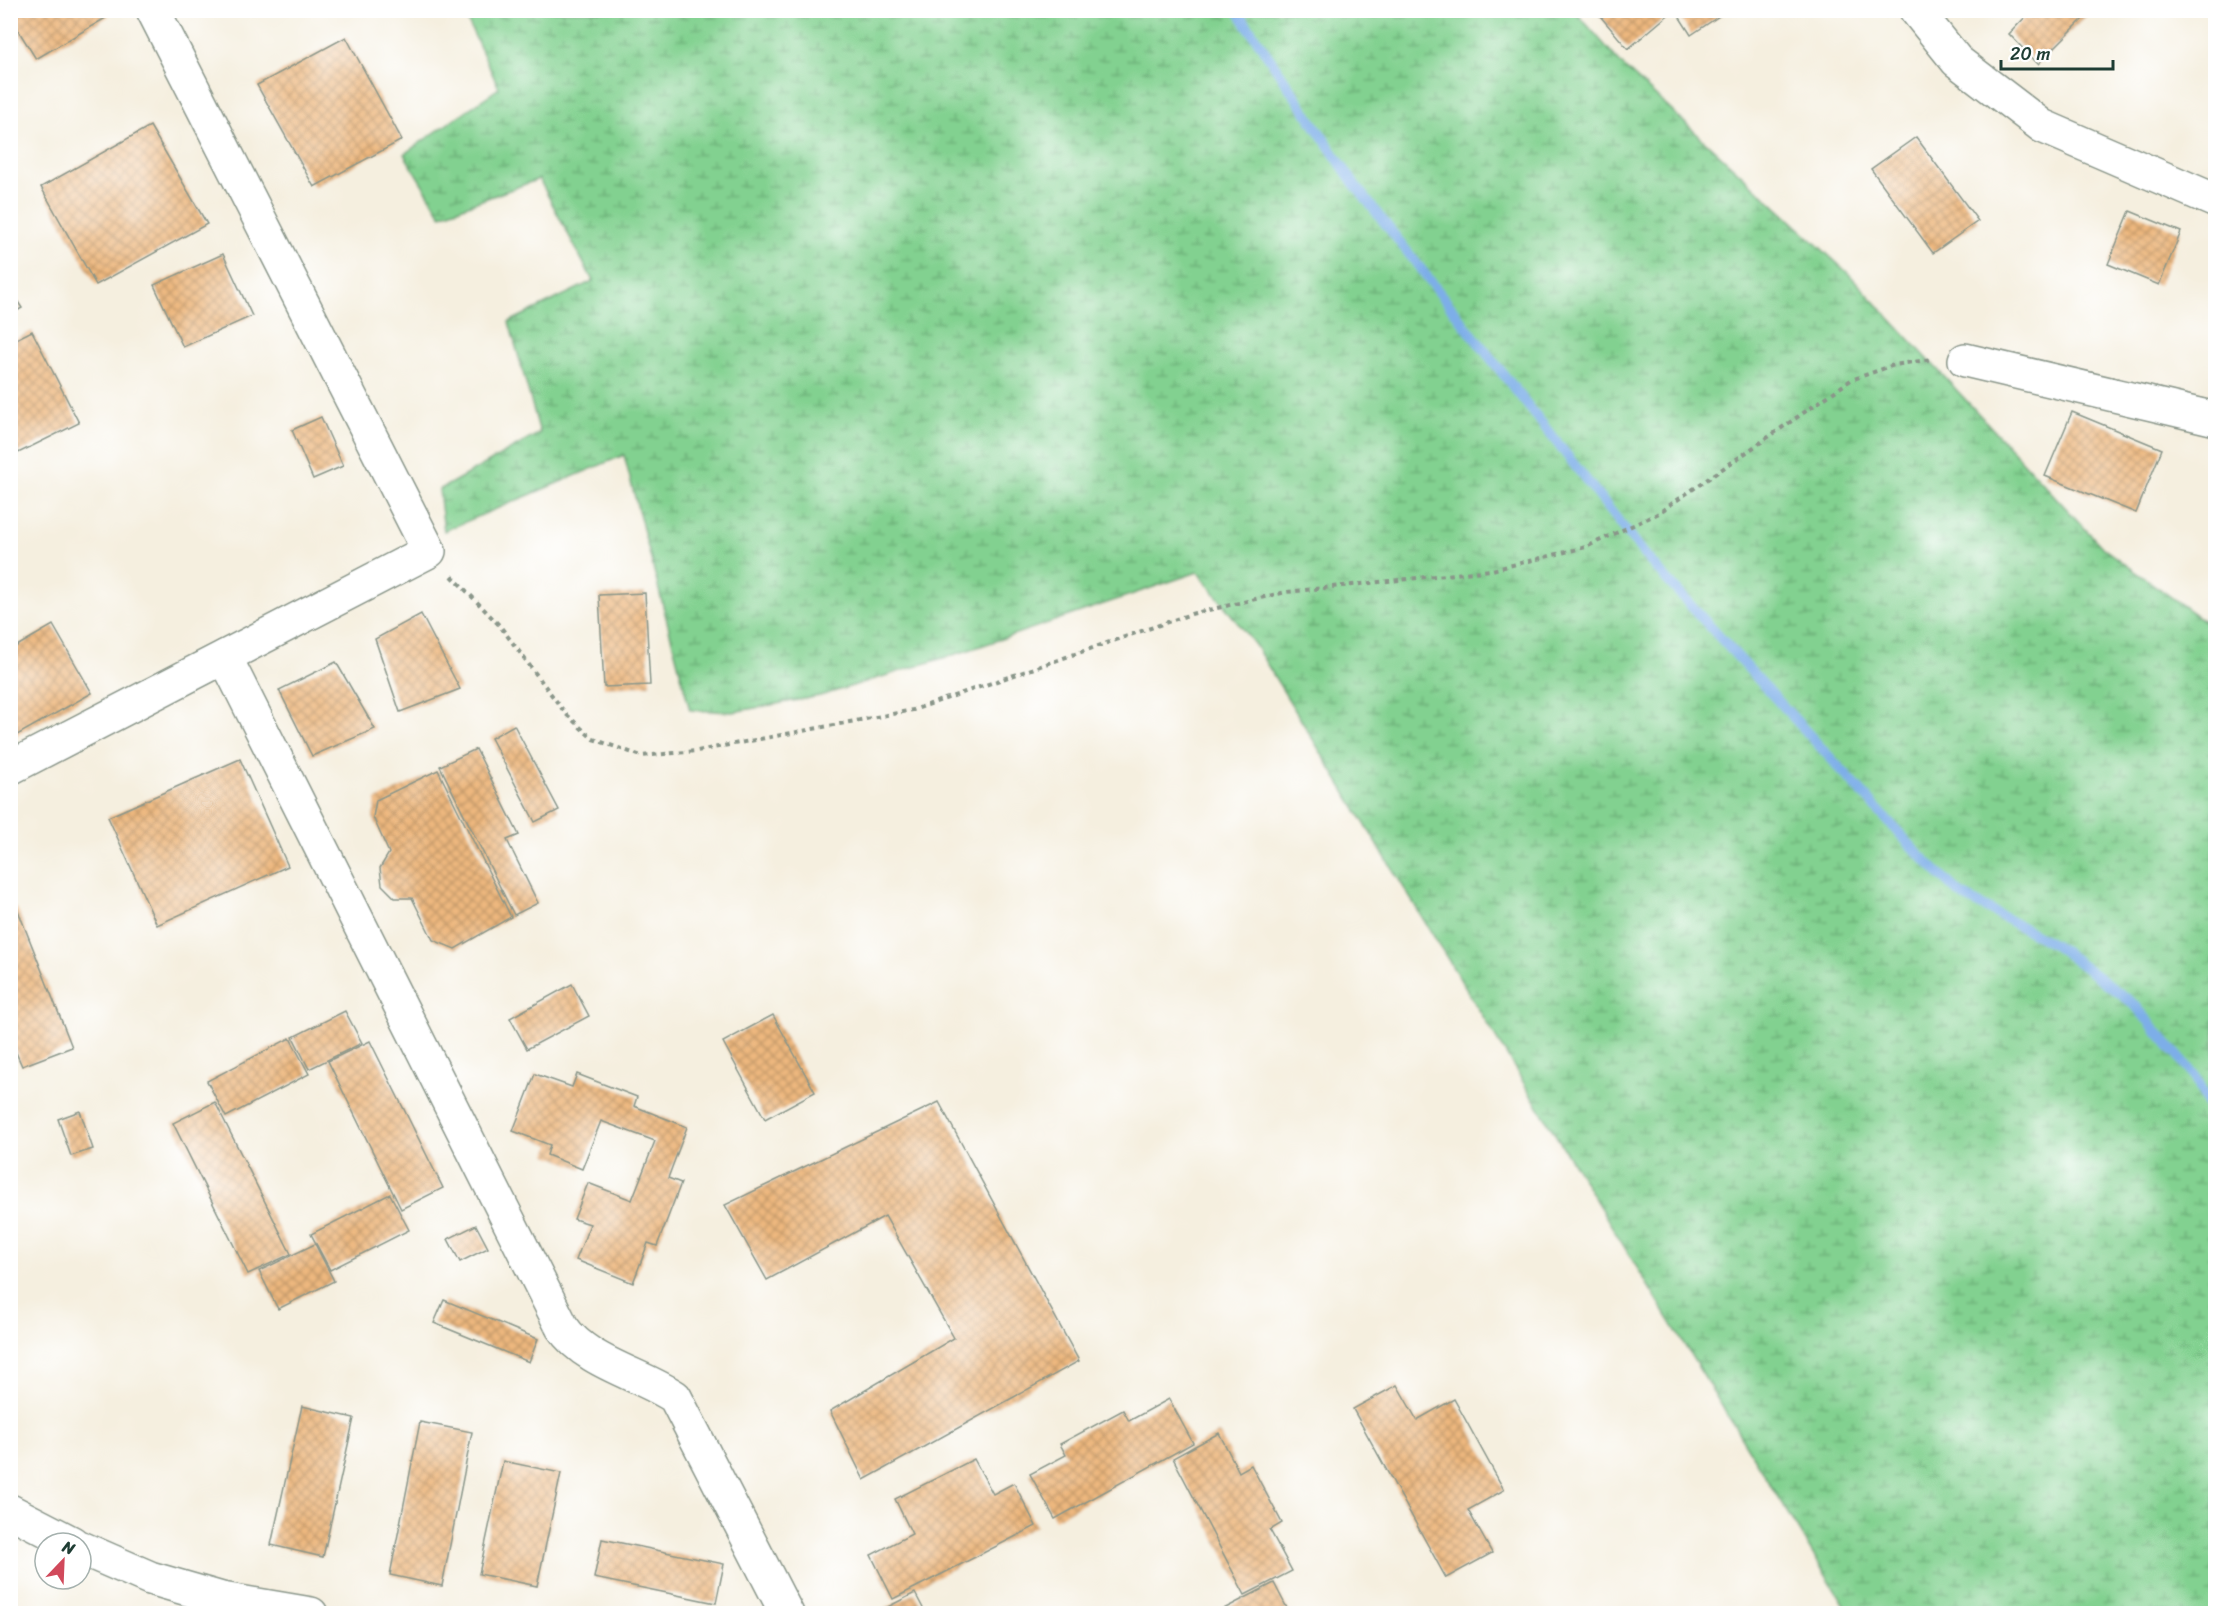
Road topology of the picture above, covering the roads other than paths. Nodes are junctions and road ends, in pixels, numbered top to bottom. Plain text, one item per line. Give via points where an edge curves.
1 (153, 10) edge
2 (1916, 10) edge
3 (2216, 201) edge
4 (1965, 360) road end
5 (2216, 418) edge
6 (225, 657) junction
7 (10, 768) edge
8 (10, 1511) edge
9 (49, 1531) edge
10 (93, 1553) edge
11 (311, 1614) edge
12 (787, 1614) edge

1 - 6 street via 429,552
2 - 3 street via 1957,61 2042,126
4 - 5 street
6 - 7 street
6 - 12 street via 562,1327 572,1342 588,1352 675,1397
8 - 9 street
10 - 11 street via 150,1578 222,1599

